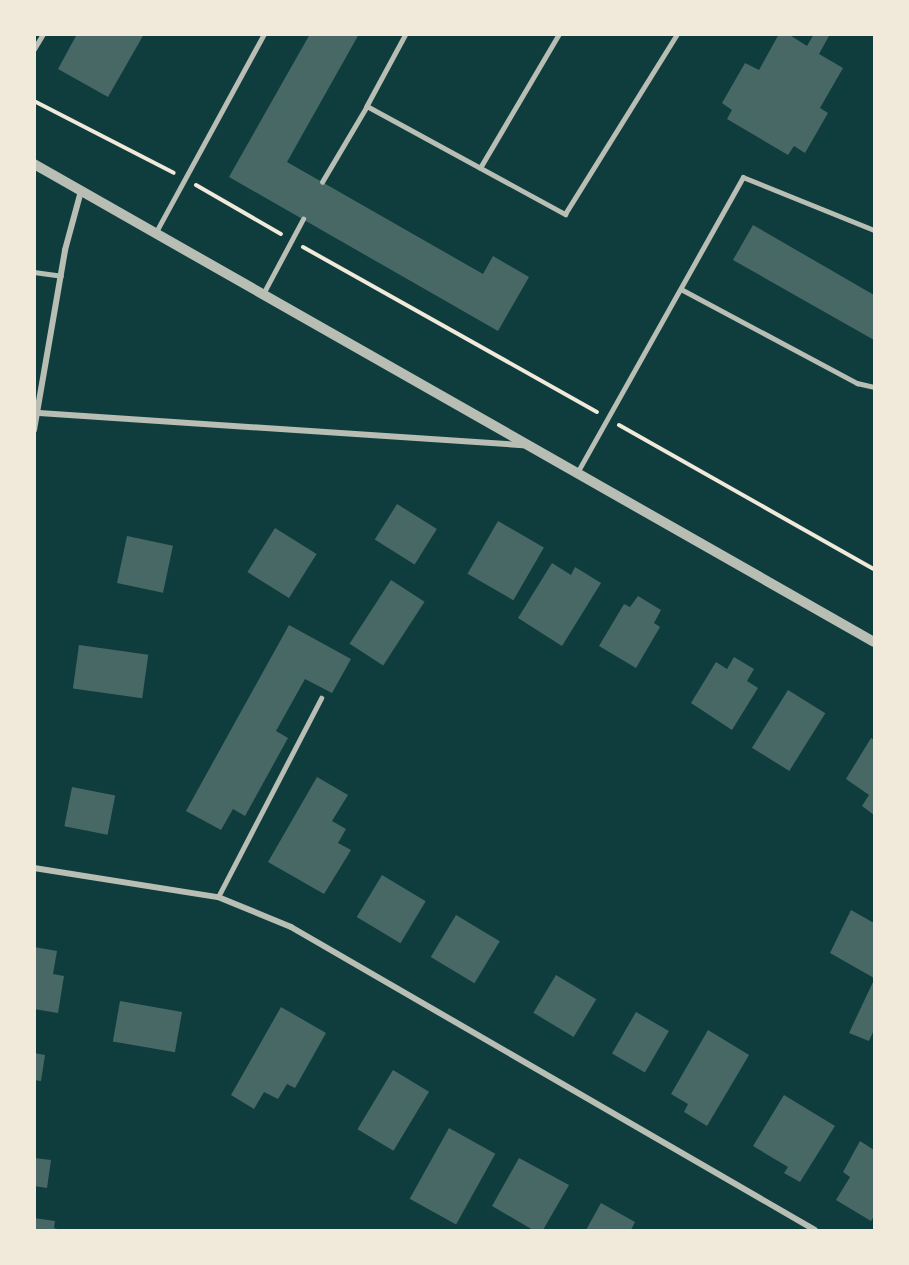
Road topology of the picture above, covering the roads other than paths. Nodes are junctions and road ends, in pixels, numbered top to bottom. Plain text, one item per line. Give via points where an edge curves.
1 (43, 34) edge
2 (264, 34) edge
3 (406, 34) edge
4 (559, 34) edge
5 (677, 34) edge
6 (34, 49) edge
7 (367, 106) junction
8 (34, 164) edge
9 (480, 168) junction
10 (322, 182) dead end
11 (81, 191) junction
12 (303, 219) dead end
13 (874, 230) edge
14 (155, 233) junction
15 (34, 272) edge
16 (61, 276) junction
17 (681, 289) junction
18 (263, 294) junction
19 (874, 387) edge
20 (39, 413) junction
21 (34, 430) edge
22 (529, 445) junction
23 (577, 473) junction
24 (874, 642) edge
25 (321, 698) dead end
26 (34, 868) edge
27 (218, 897) junction
28 (815, 1230) edge

1 - 6 lane
2 - 14 lane
3 - 7 lane
4 - 9 lane
5 - 9 lane via 565,214
7 - 9 lane
7 - 10 lane
8 - 11 street
11 - 14 street
11 - 16 street
12 - 18 lane
13 - 17 lane via 743,177
14 - 18 street
15 - 16 lane
16 - 20 street
17 - 19 lane via 857,383
17 - 23 lane
18 - 22 street
20 - 21 street
20 - 22 street
22 - 23 street
23 - 24 street
25 - 27 lane
26 - 27 street
27 - 28 street via 291,927

